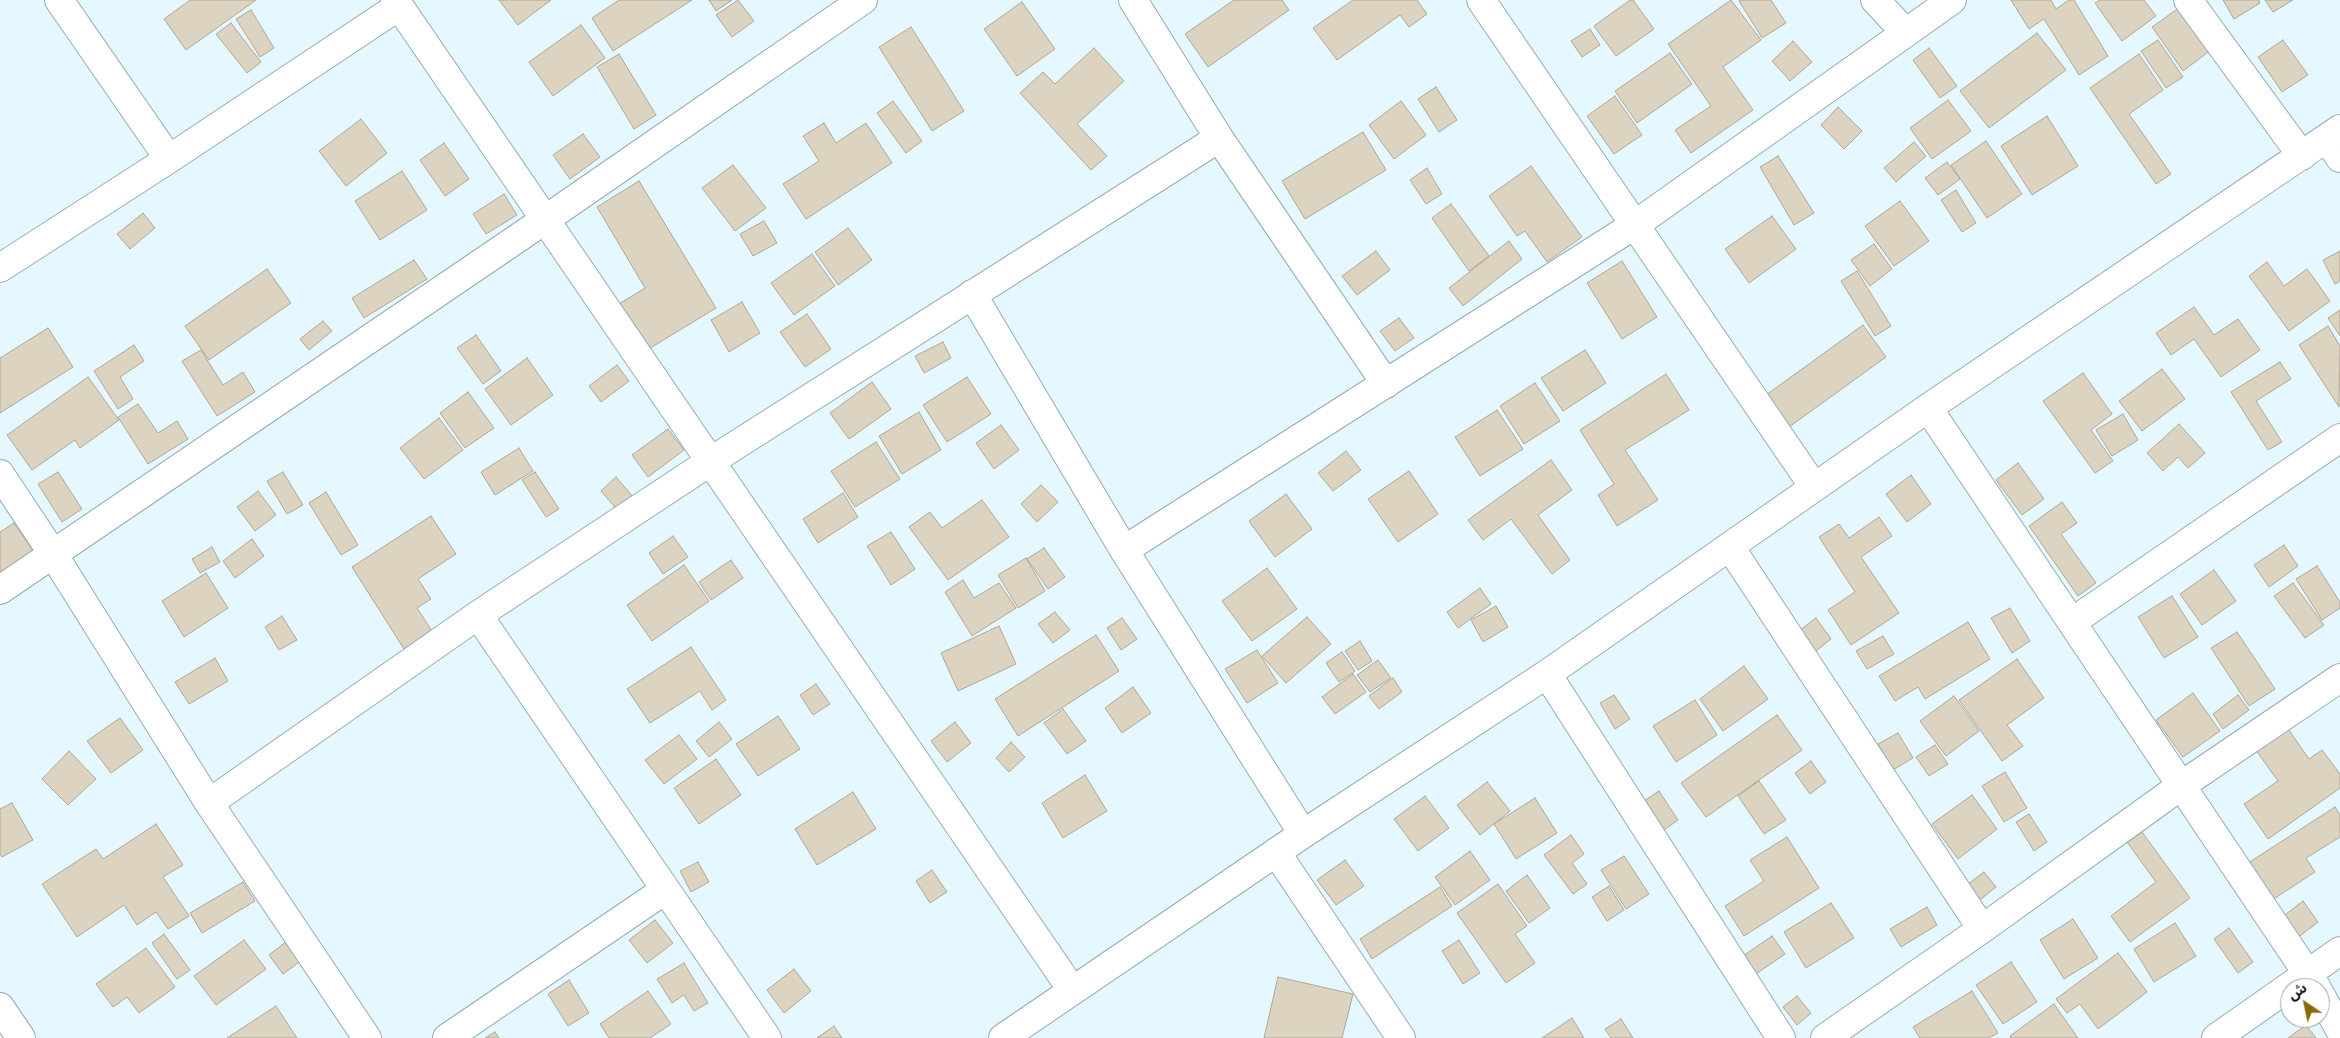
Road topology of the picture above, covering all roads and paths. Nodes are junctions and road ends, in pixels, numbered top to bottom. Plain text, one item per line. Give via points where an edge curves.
1 (59, 0) edge
2 (864, 0) edge
3 (1133, 0) edge
4 (1481, 0) edge
5 (1876, 0) edge
6 (1952, 0) edge
7 (2188, 0) edge
8 (397, 3) edge
9 (1905, 32) junction
10 (1220, 138) junction
11 (2336, 142) edge
12 (2302, 156) junction
13 (169, 159) junction
14 (546, 219) junction
15 (1636, 224) junction
16 (0, 268) edge
17 (972, 294) junction
18 (1386, 384) junction
19 (1928, 408) junction
20 (2340, 438) edge
21 (711, 461) junction
22 (0, 474) edge
23 (1814, 487) junction
24 (1730, 547) junction
25 (1124, 550) junction
26 (53, 554) junction
27 (0, 590) edge
28 (478, 615) junction
29 (2072, 622) junction
30 (1547, 674) junction
31 (2340, 678) edge
32 (2182, 785) junction
33 (208, 803) junction
34 (1303, 834) junction
35 (1276, 852) junction
36 (665, 890) junction
37 (1982, 929) junction
38 (2340, 951) edge
39 (2310, 978) edge
40 (2320, 978) edge
41 (1072, 990) junction
42 (2280, 1004) edge
43 (0, 1007) edge
44 (2330, 1012) edge
45 (2340, 1030) edge
46 (21, 1038) edge
47 (367, 1038) edge
48 (447, 1038) edge
49 (768, 1038) edge
50 (1003, 1038) edge
51 (1401, 1038) edge
52 (1781, 1038) edge
53 (1825, 1038) edge
54 (2216, 1038) edge

1 - 13 street
2 - 14 street
3 - 10 street
4 - 15 street
5 - 9 street
6 - 9 street
7 - 12 street
8 - 13 street
8 - 14 street
9 - 15 street
10 - 17 street
10 - 18 street
11 - 12 street
12 - 19 street
13 - 16 street
14 - 21 street
14 - 26 street
15 - 18 street
15 - 23 street
17 - 21 street
17 - 25 street
18 - 25 street
19 - 23 street
19 - 29 street
20 - 29 street
21 - 28 street
21 - 41 street
22 - 26 street
23 - 24 street
24 - 30 street
24 - 37 street
25 - 34 street
26 - 27 street
26 - 33 street
28 - 33 street
28 - 36 street
29 - 32 street
30 - 34 street
30 - 52 street
31 - 32 street
32 - 37 street
32 - 39 street
33 - 47 street
34 - 35 street
35 - 41 street
35 - 51 street
36 - 48 street
36 - 49 street
37 - 53 street
38 - 40 street
41 - 50 street
42 - 54 street
43 - 46 street
44 - 45 street

